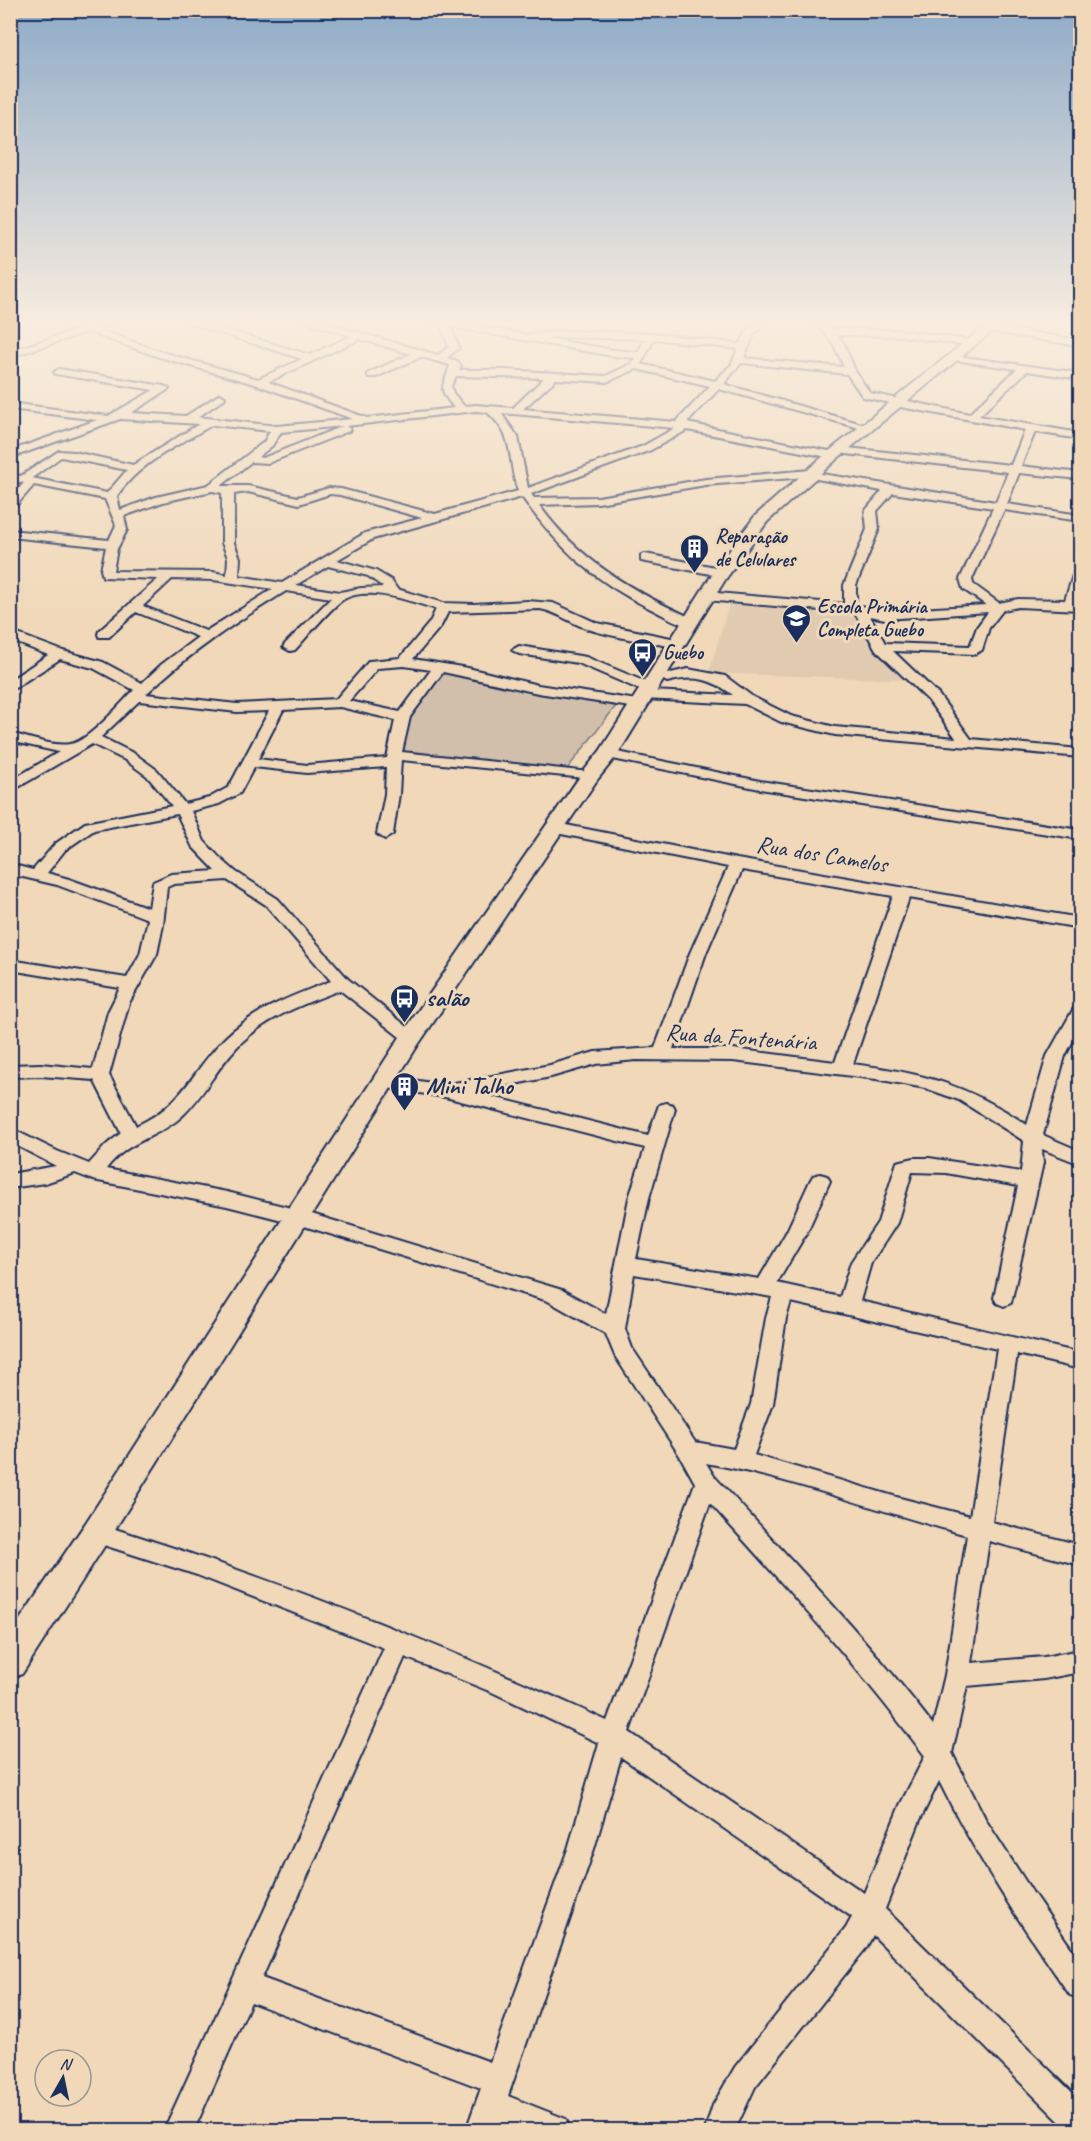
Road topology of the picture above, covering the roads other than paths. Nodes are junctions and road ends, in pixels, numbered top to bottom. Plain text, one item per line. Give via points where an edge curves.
1 (98, 421) edge
2 (198, 421) edge
3 (366, 421) joint
4 (503, 421) edge
5 (634, 421) edge
6 (686, 421) edge
7 (846, 421) edge
8 (874, 421) edge
9 (988, 421) edge
10 (208, 423) junction
11 (683, 425) junction
12 (867, 427) junction
13 (1031, 428) junction
14 (277, 429) junction
15 (1080, 436) edge
16 (836, 452) junction
17 (10, 455) edge
18 (250, 459) junction
19 (136, 469) junction
20 (1014, 470) junction
21 (813, 472) junction
22 (1080, 476) edge
23 (21, 480) edge
24 (212, 488) junction
25 (890, 489) junction
26 (228, 491) junction
27 (111, 497) junction
28 (528, 497) junction
29 (10, 506) edge
30 (1000, 506) junction
31 (119, 514) junction
32 (433, 518) junction
33 (1080, 518) edge
34 (16, 533) edge
35 (10, 544) edge
36 (112, 544) junction
37 (645, 558) dead end
38 (327, 562) junction
39 (722, 572) junction
40 (1080, 572) edge
41 (170, 575) junction
42 (233, 578) junction
43 (282, 586) junction
44 (391, 590) junction
45 (340, 596) junction
46 (706, 596) junction
47 (1075, 605) edge
48 (134, 607) junction
49 (444, 608) junction
50 (998, 608) junction
51 (855, 609) junction
52 (689, 622) junction
53 (104, 634) dead end
54 (10, 635) edge
55 (207, 636) junction
56 (676, 643) junction
57 (290, 647) dead end
58 (881, 647) junction
59 (519, 650) dead end
60 (57, 654) junction
61 (404, 662) junction
62 (439, 669) junction
63 (668, 678) dead end
64 (10, 687) edge
65 (139, 693) junction
66 (643, 696) junction
67 (748, 700) junction
68 (340, 704) junction
69 (277, 708) junction
70 (403, 717) junction
71 (10, 737) edge
72 (92, 738) junction
73 (967, 743) junction
74 (75, 749) junction
75 (1080, 753) edge
76 (608, 754) junction
77 (394, 759) junction
78 (249, 762) junction
79 (590, 776) junction
80 (10, 788) edge
81 (182, 809) junction
82 (556, 828) junction
83 (385, 834) dead end
84 (1080, 835) edge
85 (737, 864) junction
86 (10, 869) edge
87 (38, 874) junction
88 (230, 875) junction
89 (903, 891) junction
90 (156, 916) junction
91 (1080, 923) edge
92 (10, 965) edge
93 (342, 983) junction
94 (130, 984) junction
95 (1080, 1012) edge
96 (411, 1037) junction
97 (662, 1054) junction
98 (842, 1069) junction
99 (10, 1071) edge
100 (100, 1076) junction
101 (382, 1081) junction
102 (444, 1091) junction
103 (666, 1109) dead end
104 (10, 1134) edge
105 (132, 1136) junction
106 (1033, 1138) junction
107 (654, 1144) junction
108 (1080, 1158) edge
109 (85, 1170) junction
110 (1028, 1180) junction
111 (10, 1181) edge
112 (820, 1181) dead end
113 (295, 1216) junction
114 (626, 1265) junction
115 (774, 1290) junction
116 (1004, 1298) dead end
117 (848, 1306) junction
118 (615, 1329) junction
119 (1008, 1344) junction
120 (1080, 1361) edge
121 (688, 1450) junction
122 (741, 1460) junction
123 (706, 1483) junction
124 (981, 1530) junction
125 (96, 1533) junction
126 (1080, 1555) edge
127 (399, 1643) junction
128 (1080, 1660) edge
129 (10, 1663) edge
130 (957, 1675) junction
131 (614, 1737) junction
132 (939, 1754) junction
133 (870, 1913) junction
134 (244, 1985) junction
135 (1080, 1985) edge
136 (490, 2105) edge
137 (1080, 2121) edge
138 (179, 2130) edge
139 (555, 2130) edge
140 (720, 2130) edge

1 - 17 street
2 - 10 street
3 - 14 street
3 - 18 street via 281,455
4 - 28 street via 515,441
5 - 11 street
6 - 11 street
7 - 12 street
8 - 12 street
9 - 13 street
10 - 14 street
10 - 19 street
11 - 16 street
11 - 28 street via 631,455
12 - 16 street
13 - 15 street
13 - 20 street
14 - 18 street via 268,444
16 - 20 street
16 - 21 street
18 - 24 street
19 - 23 street via 59,454
19 - 27 street
20 - 22 street
20 - 30 street
21 - 25 street
21 - 28 street via 706,482 598,500
21 - 39 street via 761,519
23 - 27 street
23 - 29 street
24 - 26 street
24 - 31 street via 159,499
25 - 30 street
25 - 51 street via 871,511 873,529 850,585
26 - 32 street via 248,489 299,501 329,491 341,492
26 - 42 street
27 - 31 street via 110,503
28 - 32 street via 509,498
28 - 52 street via 547,526 591,566 642,599
30 - 33 street
30 - 50 street via 966,579 967,586
31 - 36 street via 121,531
32 - 38 street via 369,536
34 - 35 street
34 - 36 street
36 - 41 street via 106,574
37 - 39 street
38 - 43 street
38 - 44 street via 375,575 388,583
39 - 46 street
40 - 47 street
41 - 42 street
41 - 48 street
42 - 43 street
43 - 45 street
43 - 55 street
44 - 45 street via 363,590
44 - 49 street
45 - 57 street
46 - 51 street
46 - 52 street
47 - 50 street via 1018,603
48 - 53 street
48 - 55 street
49 - 56 street via 481,609 517,604 555,607 598,627
49 - 61 street
50 - 51 street via 885,615
50 - 58 street via 983,627 975,650
51 - 58 street
52 - 56 street
54 - 60 street
55 - 65 street
56 - 66 street
58 - 73 street via 933,697
59 - 66 street via 581,660
60 - 64 street
60 - 65 street via 98,665
61 - 62 street
61 - 68 street via 374,664
62 - 66 street via 538,689 595,696
62 - 70 street
63 - 67 street via 688,673 720,679
65 - 69 street via 237,708
65 - 72 street
66 - 67 street
66 - 76 street
67 - 73 street via 786,719 835,731
68 - 69 street
68 - 70 street
69 - 78 street
70 - 77 street
71 - 74 street
72 - 74 street
72 - 81 street via 153,773
73 - 75 street
74 - 80 street
76 - 79 street
76 - 84 street via 760,785
77 - 78 street via 307,769
77 - 79 street
77 - 83 street
78 - 81 street via 235,790 214,801
79 - 82 street
81 - 87 street via 90,826 60,847
81 - 88 street via 197,843
82 - 85 street, Rua dos Camelos
82 - 96 street
85 - 89 street, Rua dos Camelos
85 - 97 street via 698,953
86 - 87 street
87 - 90 street
88 - 90 street via 161,882
88 - 93 street via 272,902
89 - 91 street, Rua dos Camelos
89 - 98 street
90 - 94 street via 144,966
92 - 94 street
93 - 96 street
93 - 105 street via 249,1027 230,1043 176,1111
94 - 100 street via 114,1020
95 - 106 street via 1056,1056
96 - 101 street
97 - 98 street, Rua da Fontenária via 733,1055
97 - 102 street, Rua da Fontenária via 595,1058 551,1071
98 - 106 street, Rua da Fontenária via 928,1083 965,1096
99 - 100 street
100 - 105 street
101 - 102 street, Rua da Fontenária
101 - 113 street
102 - 107 street
103 - 107 street
104 - 109 street
105 - 109 street
106 - 108 street, Rua da Fontenária
106 - 110 street
107 - 114 street
109 - 111 street
109 - 113 street
110 - 116 street
110 - 117 street via 962,1169 904,1167 887,1223 861,1262
112 - 115 street
113 - 118 street via 555,1295
113 - 125 street
114 - 115 street
114 - 118 street
115 - 117 street
115 - 122 street via 774,1329 762,1404
117 - 119 street
118 - 121 street via 622,1350
119 - 120 street
119 - 124 street
121 - 122 street
121 - 123 street
122 - 124 street
123 - 131 street
123 - 132 street via 837,1626
124 - 126 street
124 - 130 street
125 - 127 street via 201,1566
125 - 129 street
127 - 131 street via 503,1685
127 - 134 street
128 - 130 street via 1044,1668
130 - 132 street
131 - 133 street
131 - 136 street via 581,1849
132 - 133 street via 909,1814
132 - 135 street via 978,1831
133 - 137 street
133 - 140 street via 856,1938 745,2077
134 - 136 street
134 - 138 street
136 - 139 street

